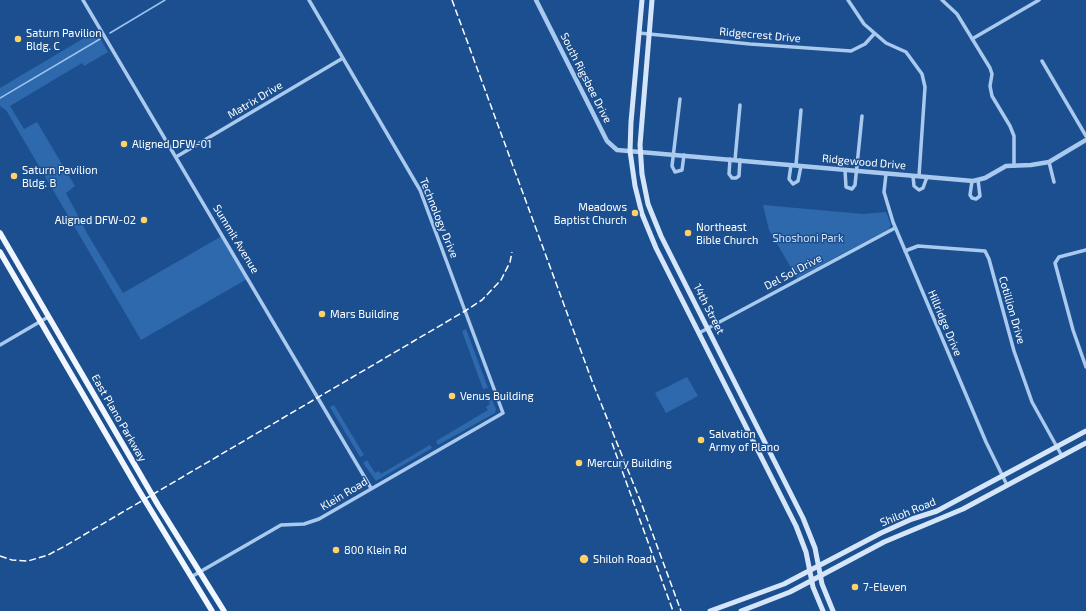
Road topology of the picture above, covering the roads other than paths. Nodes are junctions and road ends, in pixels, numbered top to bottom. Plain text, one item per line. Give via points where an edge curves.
1 (83, 0) edge
2 (309, 0) edge
3 (536, 0) edge
4 (642, 0) edge
5 (652, 0) edge
6 (848, 0) edge
7 (942, 0) edge
8 (1039, 0) edge
9 (640, 33) junction
10 (649, 34) junction
11 (874, 34) junction
12 (972, 39) junction
13 (343, 58) junction
14 (1042, 61) dead end
15 (680, 99) dead end
16 (740, 105) dead end
17 (801, 110) dead end
18 (862, 116) dead end
19 (1086, 136) edge
20 (1086, 140) edge
21 (630, 151) junction
22 (640, 151) junction
23 (674, 154) junction
24 (684, 155) junction
25 (176, 157) junction
26 (732, 160) junction
27 (740, 160) junction
28 (1049, 162) junction
29 (796, 165) junction
30 (1014, 166) junction
31 (845, 170) junction
32 (857, 171) junction
33 (886, 174) junction
34 (916, 176) junction
35 (927, 177) junction
36 (978, 180) junction
37 (972, 181) junction
38 (1054, 182) dead end
39 (648, 202) junction
40 (639, 204) junction
41 (895, 228) junction
42 (0, 234) edge
43 (1086, 250) edge
44 (905, 251) junction
45 (0, 252) edge
46 (12, 253) junction
47 (3, 258) junction
48 (679, 270) junction
49 (670, 275) junction
50 (48, 317) junction
51 (40, 321) junction
52 (708, 329) junction
53 (699, 333) junction
54 (0, 345) edge
55 (76, 364) junction
56 (1086, 367) edge
57 (68, 369) junction
58 (749, 409) junction
59 (503, 412) joint
60 (740, 414) junction
61 (1086, 430) edge
62 (116, 433) junction
63 (108, 438) junction
64 (1086, 443) edge
65 (1057, 446) junction
66 (1062, 456) junction
67 (783, 476) junction
68 (1002, 476) junction
69 (774, 481) junction
70 (145, 482) junction
71 (1007, 485) junction
72 (136, 487) junction
73 (371, 488) junction
74 (881, 533) junction
75 (884, 542) junction
76 (819, 566) junction
77 (810, 571) junction
78 (199, 573) junction
79 (191, 577) junction
80 (821, 577) junction
81 (812, 581) junction
82 (723, 609) edge
83 (212, 611) edge
84 (224, 611) edge
85 (710, 611) edge
86 (741, 611) edge
87 (823, 611) edge
88 (833, 611) edge

1 - 25 street, Summit Avenue
2 - 13 street, Technology Drive
3 - 21 street, South Rigsbee Drive via 607,141 617,150
4 - 9 main road, 14th Street
5 - 10 main road, 14th Street
6 - 11 street via 860,19
7 - 12 street via 957,14
8 - 12 street
9 - 10 street, Ridgecrest Drive
9 - 21 main road, 14th Street
10 - 11 street, Ridgecrest Drive via 851,51 864,44
10 - 22 main road, 14th Street
11 - 34 street via 906,52 922,74 925,87
12 - 30 street via 990,68 992,96 1014,136
13 - 25 street, Matrix Drive
13 - 59 street, Technology Drive via 420,190
14 - 19 street
15 - 23 street
16 - 26 street
17 - 29 street
18 - 32 street
20 - 28 street, Ridgewood Drive
21 - 22 street, Ridgewood Drive
21 - 40 main road, 14th Street
22 - 23 street, Ridgewood Drive
22 - 39 main road, 14th Street
23 - 24 street, Ridgewood Drive
23 - 24 street via 673,169 677,172 682,170
24 - 26 street, Ridgewood Drive
25 - 73 street, Summit Avenue
26 - 27 street, Ridgewood Drive
26 - 27 street via 729,174 732,178 739,176
27 - 29 street, Ridgewood Drive
28 - 30 street, Ridgewood Drive
28 - 38 street
29 - 31 street, Ridgewood Drive
30 - 36 street, Ridgewood Drive via 1006,166
31 - 32 street, Ridgewood Drive
31 - 32 street via 846,186 850,189 855,185
32 - 33 street, Ridgewood Drive
33 - 34 street, Ridgewood Drive
33 - 41 street, Hillridge Drive via 885,198
34 - 35 street, Ridgewood Drive
34 - 35 street via 914,186 919,190 923,188
35 - 37 street, Ridgewood Drive
36 - 37 street, Ridgewood Drive
36 - 37 street via 980,196 976,199 970,195
39 - 40 main road
39 - 48 main road, 14th Street via 655,223
40 - 49 main road, 14th Street via 648,230
41 - 44 street, Hillridge Drive
41 - 52 street, Del Sol Drive
42 - 46 main road, East Plano Parkway
43 - 56 street via 1059,257 1055,263
44 - 65 street, Cotillion Drive via 918,246 985,251 1014,351 1032,402
44 - 68 street, Hillridge Drive
45 - 47 main road, East Plano Parkway
46 - 47 main road
46 - 50 main road, East Plano Parkway
47 - 51 main road, East Plano Parkway
48 - 49 main road
48 - 52 main road, 14th Street
49 - 53 main road, 14th Street
50 - 51 street
50 - 55 main road, East Plano Parkway
51 - 54 street
51 - 57 main road, East Plano Parkway
52 - 53 street, Del Sol Drive
52 - 58 main road, 14th Street
53 - 60 main road, 14th Street
55 - 57 main road
55 - 62 main road, East Plano Parkway
57 - 63 main road, East Plano Parkway
58 - 60 main road
58 - 67 main road, 14th Street
59 - 73 street, Klein Road
60 - 69 main road, 14th Street
61 - 65 main road, Shiloh Road
62 - 63 main road
62 - 70 main road, East Plano Parkway
63 - 72 main road, East Plano Parkway
64 - 66 main road, Shiloh Road
65 - 66 street
65 - 68 main road, Shiloh Road
66 - 71 main road, Shiloh Road
67 - 69 main road
67 - 76 main road, 14th Street via 807,527
68 - 71 street, Hillridge Drive
68 - 74 main road, Shiloh Road via 937,511
69 - 77 main road, 14th Street via 796,526
70 - 72 main road
70 - 78 main road, East Plano Parkway
71 - 75 main road, Shiloh Road via 944,518
72 - 79 main road, East Plano Parkway
73 - 78 street, Klein Road via 314,522 281,525
74 - 75 main road
74 - 76 main road, Shiloh Road
75 - 80 main road, Shiloh Road
76 - 77 main road, Shiloh Road
76 - 80 main road, 14th Street
77 - 81 main road, 14th Street
77 - 82 main road, Shiloh Road
78 - 79 street, Klein Road
78 - 84 main road, East Plano Parkway
79 - 83 main road, East Plano Parkway
80 - 81 main road, Shiloh Road
80 - 88 main road, 14th Street
81 - 86 main road, Shiloh Road via 773,600
81 - 87 main road, 14th Street
82 - 85 main road, Shiloh Road

